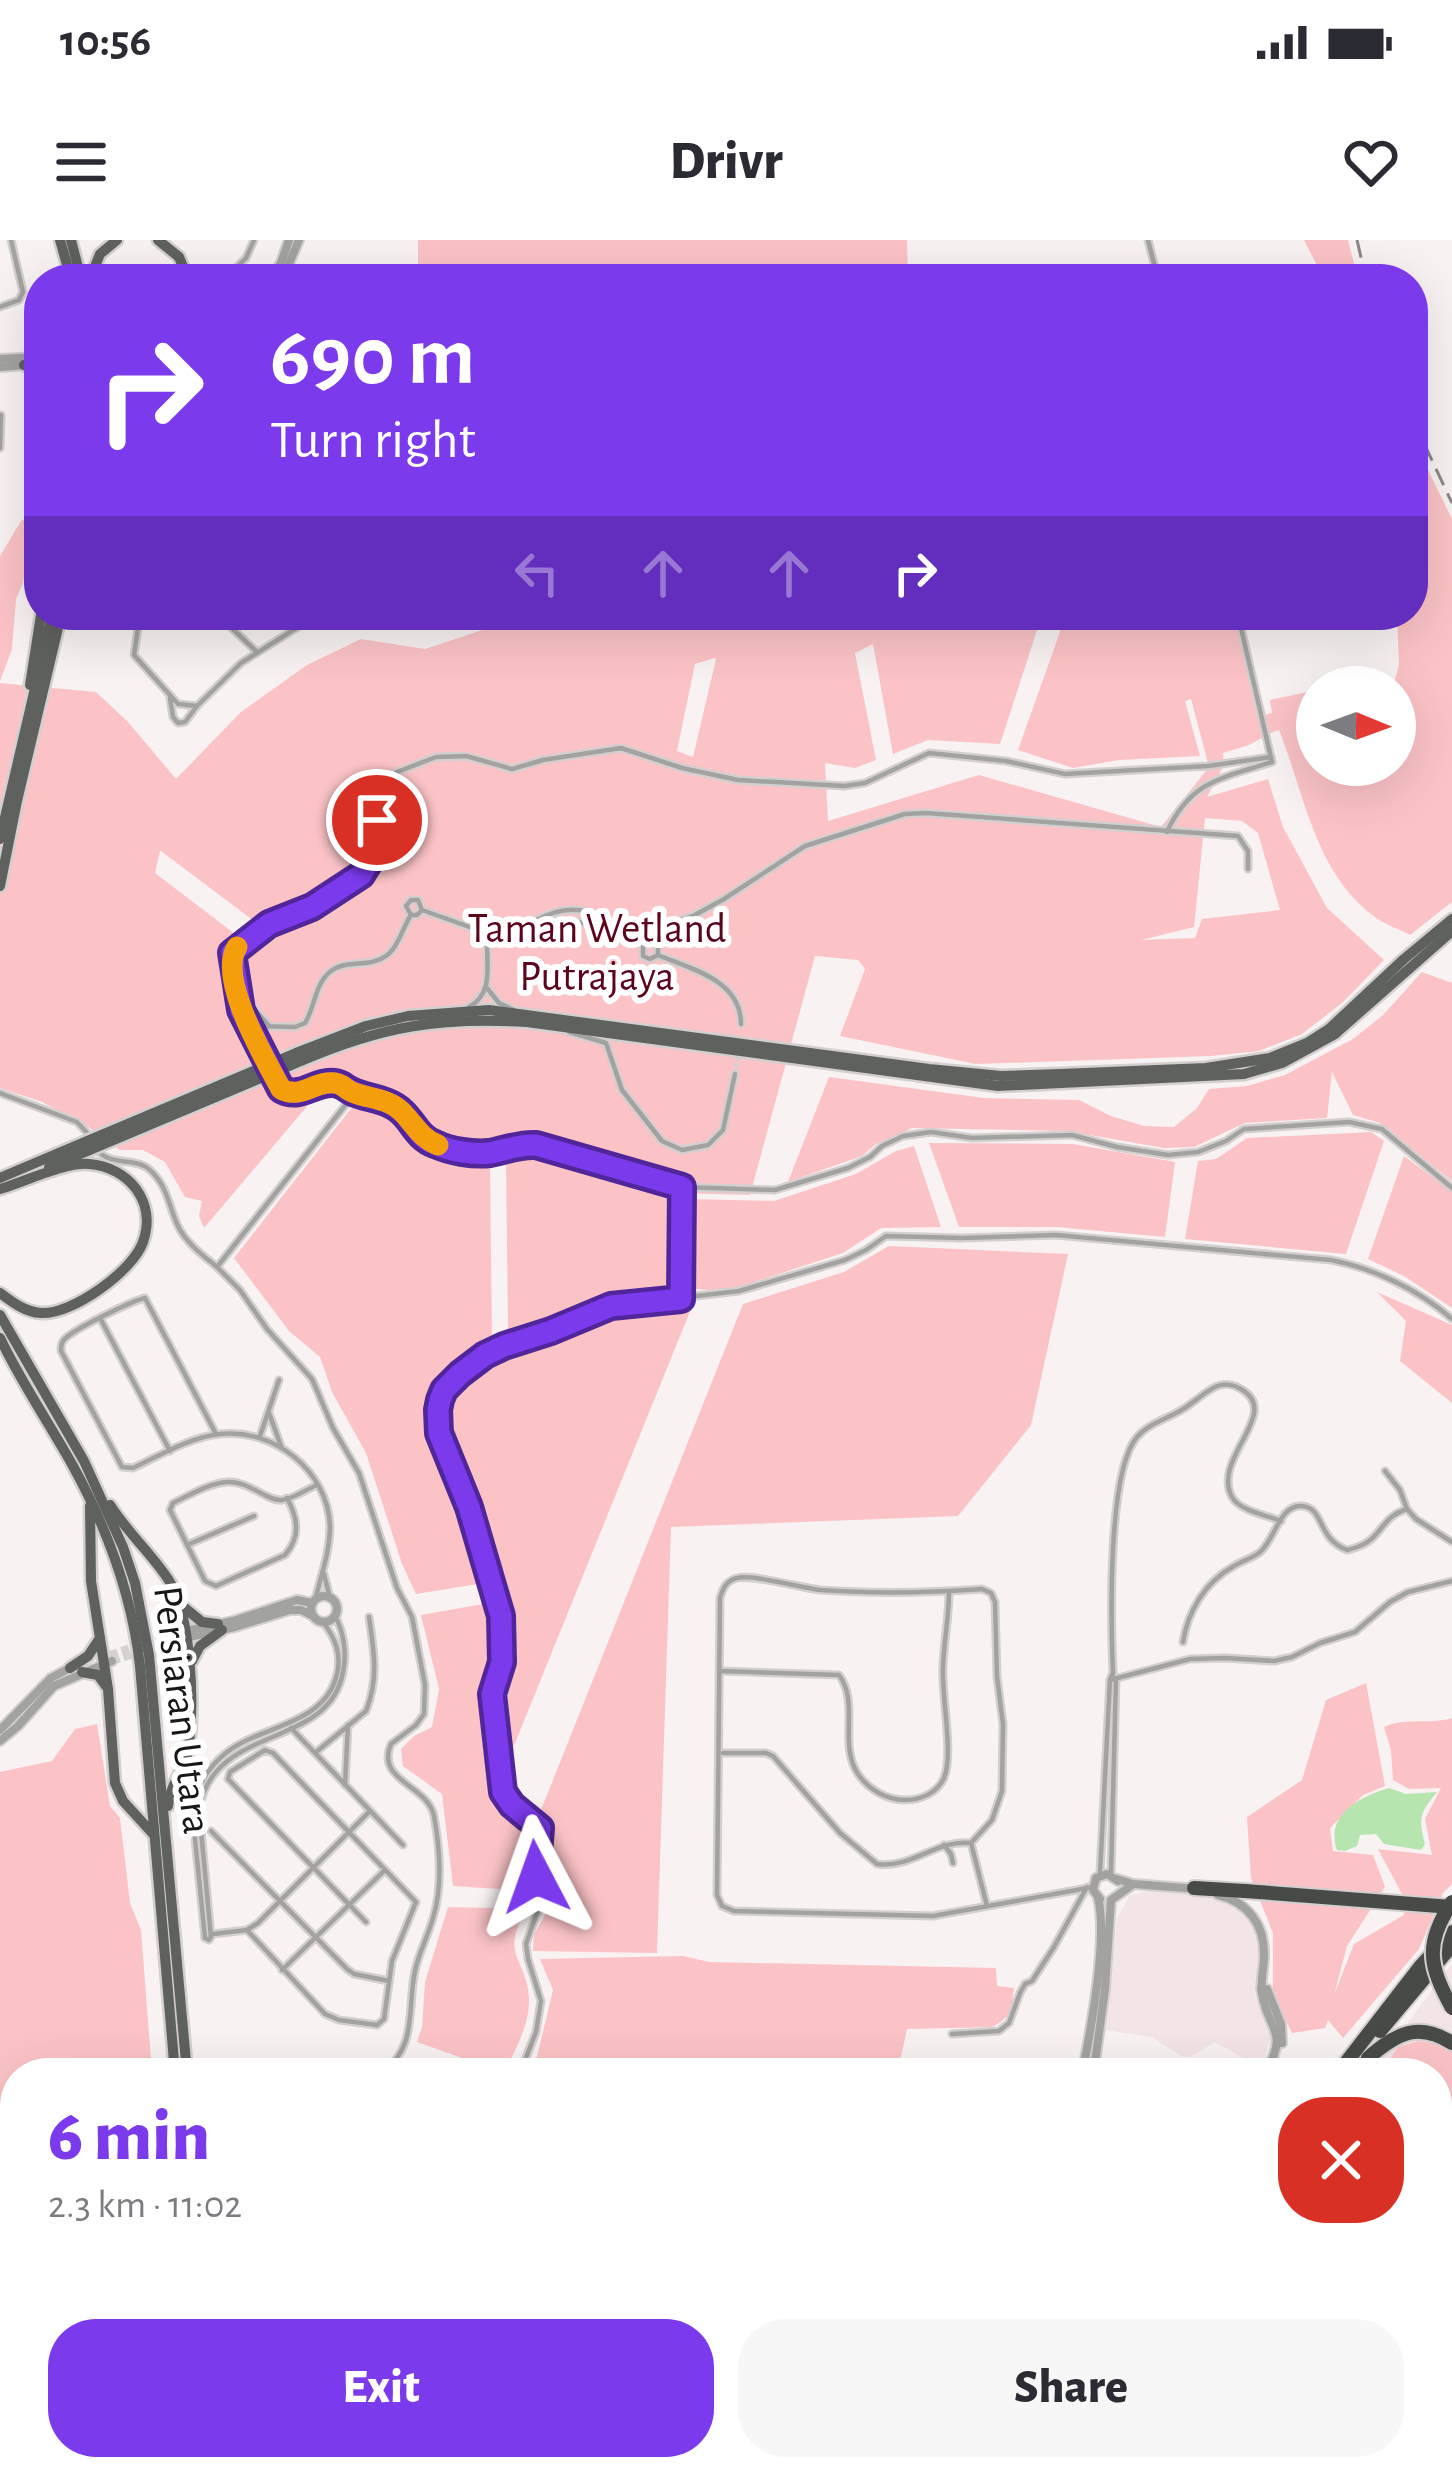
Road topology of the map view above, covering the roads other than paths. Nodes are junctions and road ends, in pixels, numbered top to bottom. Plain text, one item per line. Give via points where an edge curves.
1 (11, 240) edge
2 (117, 240) edge
3 (158, 240) edge
4 (94, 264) edge
5 (182, 264) edge
6 (0, 307) edge
7 (0, 363) edge
8 (24, 365) edge
9 (1, 415) edge
10 (0, 448) edge
11 (38, 630) edge
12 (53, 630) edge
13 (54, 630) edge
14 (138, 630) edge
15 (234, 630) edge
16 (293, 630) edge
17 (1241, 630) edge
18 (258, 652) junction
19 (170, 696) junction
20 (196, 706) junction
21 (28, 713) junction
22 (1271, 757) junction
23 (1168, 832) junction
24 (0, 839) edge
25 (1248, 869) dead end
26 (1, 881) edge
27 (422, 910) junction
28 (411, 915) junction
29 (1452, 919) edge
30 (535, 921) junction
31 (478, 930) junction
32 (496, 930) junction
33 (1452, 931) edge
34 (629, 934) junction
35 (656, 942) junction
36 (1430, 942) junction
37 (487, 943) junction
38 (643, 944) junction
39 (658, 955) junction
40 (1383, 984) junction
41 (487, 988) junction
42 (238, 1003) junction
43 (458, 1010) junction
44 (522, 1013) junction
45 (741, 1024) dead end
46 (248, 1026) junction
47 (269, 1026) junction
48 (557, 1026) junction
49 (298, 1057) junction
50 (735, 1074) tunnel mouth
51 (0, 1093) edge
52 (355, 1093) junction
53 (89, 1145) junction
54 (0, 1178) edge
55 (682, 1187) junction
56 (1452, 1188) edge
57 (0, 1189) edge
58 (217, 1267) junction
59 (0, 1293) edge
60 (681, 1299) junction
61 (0, 1315) edge
62 (100, 1318) junction
63 (1452, 1318) edge
64 (2, 1344) edge
65 (279, 1380) dead end
66 (269, 1413) junction
67 (215, 1434) junction
68 (259, 1438) junction
69 (281, 1446) junction
70 (170, 1451) junction
71 (84, 1461) junction
72 (1385, 1471) dead end
73 (317, 1485) junction
74 (87, 1493) junction
75 (286, 1498) junction
76 (1407, 1509) junction
77 (254, 1516) dead end
78 (1281, 1521) junction
79 (1452, 1542) edge
80 (187, 1545) junction
81 (324, 1568) junction
82 (1452, 1581) edge
83 (949, 1591) junction
84 (330, 1598) junction
85 (314, 1602) junction
86 (178, 1603) junction
87 (313, 1616) junction
88 (335, 1616) junction
89 (369, 1617) dead end
90 (322, 1622) junction
91 (220, 1627) junction
92 (180, 1635) junction
93 (100, 1638) junction
94 (1183, 1642) dead end
95 (107, 1659) junction
96 (189, 1668) junction
97 (76, 1670) junction
98 (720, 1671) junction
99 (1113, 1678) junction
100 (108, 1689) junction
101 (290, 1725) junction
102 (347, 1725) junction
103 (0, 1730) edge
104 (0, 1741) edge
105 (315, 1753) junction
106 (720, 1753) junction
107 (345, 1784) junction
108 (369, 1812) junction
109 (211, 1831) dead end
110 (160, 1832) junction
111 (348, 1833) junction
112 (971, 1843) junction
113 (403, 1845) dead end
114 (944, 1845) junction
115 (953, 1863) dead end
116 (314, 1868) junction
117 (385, 1870) junction
118 (1099, 1876) junction
119 (1114, 1876) junction
120 (1133, 1884) junction
121 (1090, 1887) junction
122 (1187, 1887) junction
123 (1114, 1897) junction
124 (1098, 1898) junction
125 (280, 1899) junction
126 (1452, 1905) edge
127 (350, 1906) junction
128 (987, 1906) junction
129 (366, 1922) dead end
130 (247, 1930) junction
131 (1452, 1932) edge
132 (315, 1937) junction
133 (1103, 1940) junction
134 (1452, 1945) edge
135 (1420, 1967) junction
136 (282, 1970) junction
137 (388, 1981) junction
138 (1452, 2008) edge
139 (1095, 2025) junction
140 (952, 2034) dead end
141 (1452, 2043) edge
142 (1366, 2047) junction
143 (174, 2058) edge
144 (185, 2058) edge
145 (397, 2058) edge
146 (526, 2058) edge
147 (1084, 2058) edge
148 (1096, 2058) edge
149 (1276, 2058) edge
150 (1340, 2058) edge
151 (1354, 2058) edge
152 (1358, 2058) edge
153 (1363, 2058) edge

1 - 6 street via 23,292
2 - 4 main road
3 - 5 main road
7 - 8 street
9 - 10 street
11 - 21 main road
12 - 21 main road
13 - 26 main road
14 - 19 street via 134,655
15 - 18 street
16 - 18 street
17 - 22 street
18 - 20 street
19 - 20 street
19 - 20 street via 178,723
21 - 24 main road
22 - 23 street via 1192,794
22 - 42 street via 1065,774 929,753 844,786 738,780 614,748 512,769 436,757 385,784 377,845 361,875 236,948
23 - 25 street via 1238,836
23 - 35 street via 904,814 805,846 675,922
27 - 28 street
27 - 28 street via 411,900
27 - 31 street
28 - 47 street via 388,955 329,973 305,1023
29 - 36 main road
30 - 32 street
30 - 34 street
30 - 34 street via 578,909
31 - 32 street via 487,923
31 - 37 street
32 - 37 street
33 - 36 main road
34 - 38 street
35 - 38 street
35 - 39 street
36 - 40 main road
37 - 41 street
38 - 39 street via 646,958
39 - 45 street via 725,986
40 - 44 main road via 1329,1029 1270,1058 1001,1076
40 - 48 main road via 1312,1049 1214,1077 998,1086
41 - 43 street via 476,1004
41 - 44 street
42 - 46 street
42 - 47 street via 250,1004
43 - 44 main road
43 - 49 main road via 366,1026
46 - 47 street
46 - 52 street via 284,1092 332,1083
48 - 49 main road via 424,1023
48 - 50 street via 606,1043 619,1085 675,1148 708,1145 723,1130
49 - 53 main road, bridge
51 - 58 street via 83,1125 103,1158 148,1168 184,1237
52 - 55 street via 398,1108 416,1132 454,1150 536,1145
52 - 58 street
53 - 54 main road
53 - 57 main road
55 - 56 street via 785,1188 848,1168 903,1136 931,1132 1072,1135 1168,1154 1198,1153 1244,1129 1349,1122 1382,1129
55 - 60 street
57 - 59 main road via 89,1164 132,1181 147,1219 143,1244 127,1266 68,1309 22,1309
58 - 145 street via 318,1389 412,1617 424,1714 387,1751 392,1773 433,1809 439,1896
60 - 63 street via 845,1260 886,1236 1056,1234 1361,1266
60 - 146 street via 611,1306 495,1350 451,1381 438,1410 501,1616 502,1662 492,1694 503,1792 541,1832 541,1901 526,1944 541,2001
61 - 71 main road, Persiaran Utara
62 - 67 street via 145,1298
62 - 70 street
62 - 70 street via 65,1337 61,1351 122,1466
64 - 74 main road, Persiaran Utara
65 - 66 street
66 - 68 street
66 - 69 street
67 - 68 street
67 - 70 street
68 - 69 street
69 - 73 street
71 - 86 main road
71 - 110 main road, Persiaran Utara via 123,1547 143,1619
72 - 76 street
73 - 75 street
73 - 81 street via 330,1530
74 - 93 main road
74 - 110 main road, Persiaran Utara via 136,1633
75 - 80 street via 230,1482 173,1503
75 - 80 street via 297,1525 284,1555 212,1586
76 - 78 street via 1353,1549 1330,1540 1310,1508 1294,1507
76 - 79 street
77 - 80 street
78 - 94 street via 1259,1553 1209,1585
78 - 99 street via 1237,1503 1230,1492 1230,1462 1254,1415 1246,1391 1215,1387 1139,1434 1115,1521
81 - 84 street
81 - 85 street
82 - 99 street via 1408,1592 1355,1632 1292,1657 1190,1659
83 - 98 street via 874,1593 730,1579 720,1598
83 - 98 street via 945,1775 918,1799 880,1794 857,1773 839,1675
83 - 112 street via 982,1589 995,1602 1002,1790 992,1820
84 - 85 street
84 - 88 street
85 - 87 street
85 - 91 street via 297,1600
86 - 91 main road
86 - 92 main road
87 - 90 street
87 - 91 street via 290,1610
88 - 90 street
88 - 101 street via 344,1651 340,1686 321,1712
89 - 102 street via 375,1681 366,1711
90 - 101 street via 338,1648 335,1682
91 - 92 street
91 - 96 main road
92 - 96 main road
93 - 95 main road
93 - 97 main road
95 - 97 street
95 - 100 main road
96 - 110 main road via 190,1744
97 - 100 main road via 98,1675
97 - 103 street via 51,1678
97 - 104 street
98 - 106 street
99 - 118 street
99 - 119 street
100 - 110 main road via 118,1793
101 - 105 street
101 - 130 street via 229,1757 199,1809 211,1934
102 - 105 street
102 - 107 street
105 - 107 street
106 - 114 street via 773,1756 878,1864 902,1864
106 - 128 street via 717,1895 727,1909 933,1916
107 - 108 street
108 - 111 street
108 - 113 street
109 - 125 street
110 - 143 main road, Persiaran Utara
110 - 144 main road, Persiaran Utara
111 - 116 street
111 - 116 street via 268,1750 230,1772 231,1783
111 - 117 street
112 - 114 street
112 - 128 street
114 - 115 street
116 - 125 street
116 - 127 street
117 - 127 street
117 - 137 street via 415,1906
118 - 119 street
118 - 121 street
119 - 120 street
119 - 123 street
120 - 122 street
120 - 123 street
121 - 124 street
121 - 128 street
121 - 140 street via 1025,1984 1009,2024
122 - 126 highway, bridge
122 - 149 street via 1228,1898 1254,1916
123 - 124 street
123 - 133 street
124 - 133 street
125 - 130 street
125 - 132 street
126 - 138 highway, bridge via 1436,1931 1432,1960
127 - 129 street
127 - 132 street
130 - 136 street
131 - 135 highway
132 - 136 street
132 - 137 street via 354,1975
133 - 139 street
134 - 142 highway
135 - 142 highway
135 - 150 highway
136 - 137 street via 326,2014 377,2025
139 - 147 street
139 - 148 street
141 - 142 highway via 1413,2031
142 - 151 highway
142 - 152 highway
142 - 153 highway

